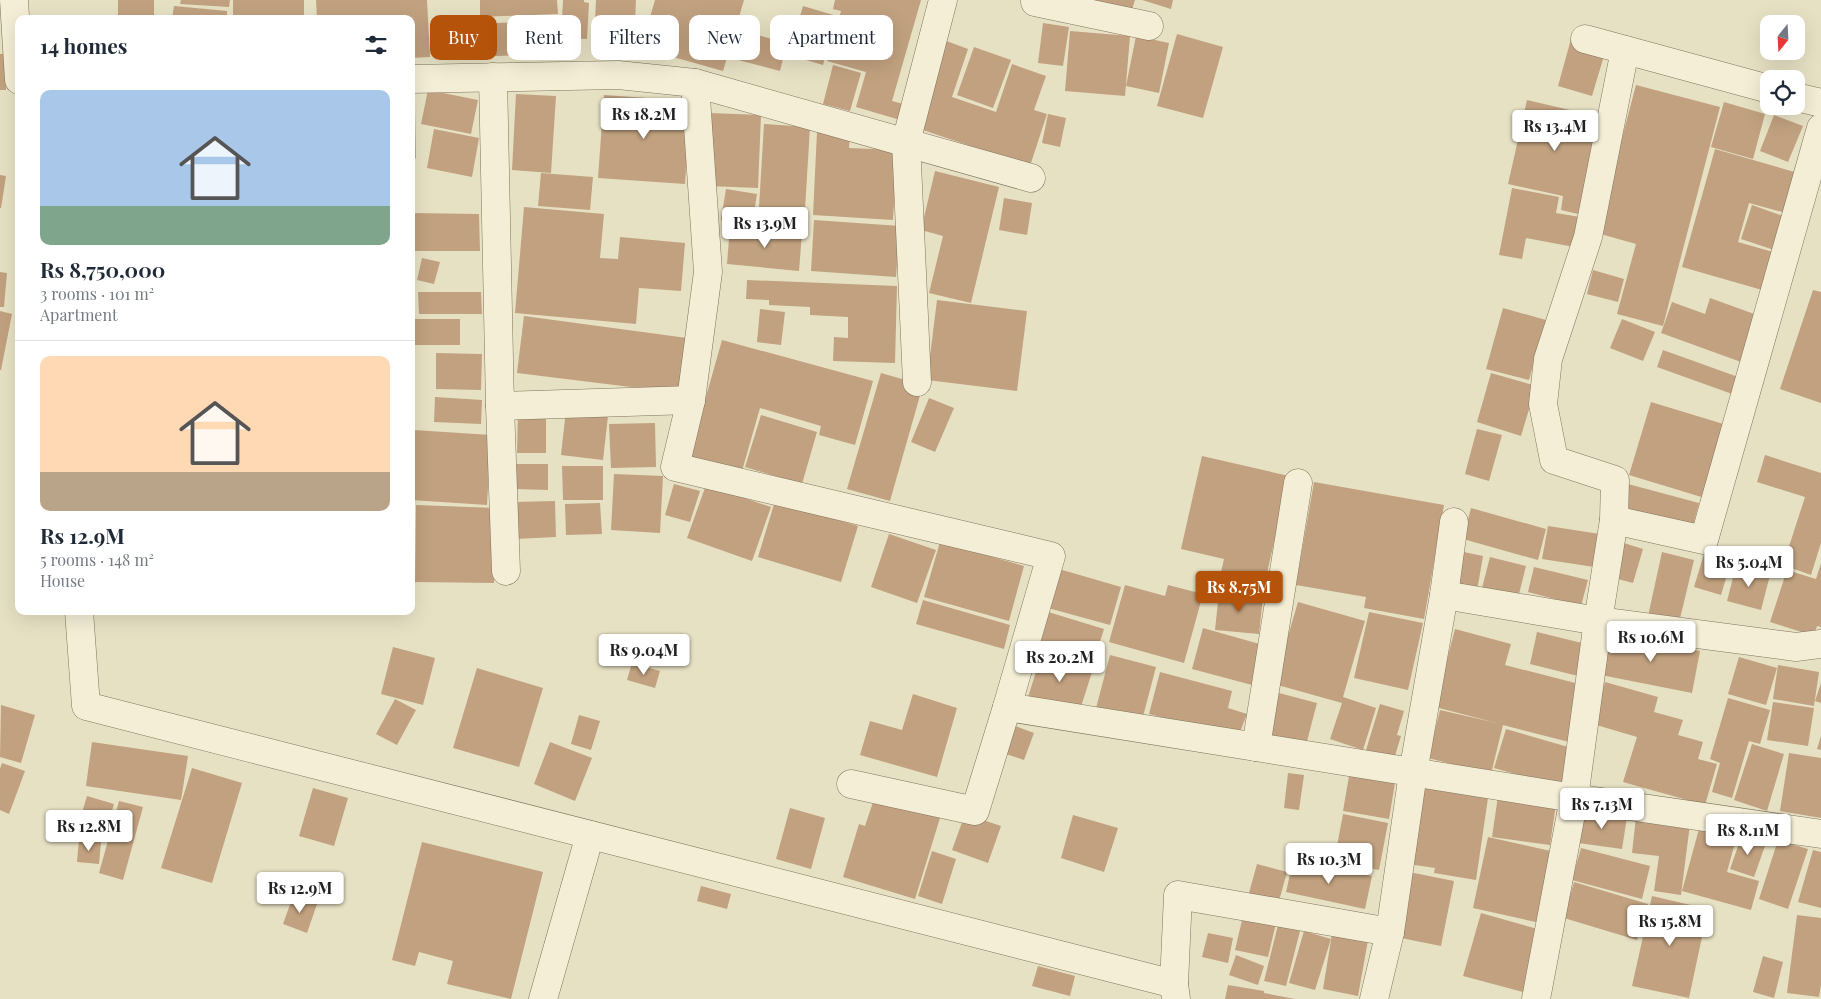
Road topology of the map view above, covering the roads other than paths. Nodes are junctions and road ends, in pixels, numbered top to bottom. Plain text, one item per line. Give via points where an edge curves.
1 (14, 0) edge
2 (943, 0) edge
3 (1031, 1) edge
4 (15, 16) edge
5 (1149, 26) dead end
6 (1585, 39) dead end
7 (1625, 50) junction
8 (493, 77) junction
9 (415, 79) edge
10 (694, 83) junction
11 (1760, 87) edge
12 (1805, 99) edge
13 (1821, 103) edge
14 (1821, 128) edge
15 (906, 142) junction
16 (1032, 178) dead end
17 (917, 382) dead end
18 (692, 400) junction
19 (500, 406) junction
20 (1298, 483) dead end
21 (1614, 520) junction
22 (1454, 522) dead end
23 (506, 571) dead end
24 (1444, 595) junction
25 (79, 615) edge
26 (1598, 621) junction
27 (1821, 644) edge
28 (1007, 707) junction
29 (1256, 747) junction
30 (1413, 773) junction
31 (851, 784) dead end
32 (1574, 798) junction
33 (1821, 834) edge
34 (590, 835) junction
35 (1390, 932) junction
36 (1175, 992) edge
37 (543, 999) edge
38 (1374, 999) edge
39 (1536, 999) edge

1 - 4 street
2 - 15 street
3 - 5 street
6 - 7 street
7 - 11 street
7 - 21 street via 1588,237 1548,359 1542,404 1554,460 1615,480
8 - 9 street
8 - 10 street via 618,75
8 - 19 street
10 - 15 street
10 - 18 street via 708,272
12 - 13 street
14 - 21 street via 1704,540
15 - 16 street
15 - 17 street
18 - 19 street
18 - 28 street via 675,467 1051,556
19 - 23 street
20 - 29 street
21 - 26 street
22 - 24 street
24 - 26 street
24 - 30 street
25 - 34 street via 86,706
26 - 27 street via 1796,647
26 - 32 street
28 - 29 street
28 - 31 street via 975,811
29 - 30 street
30 - 32 street
30 - 35 street
32 - 33 street
32 - 39 street
34 - 36 street
34 - 37 street
35 - 36 street via 1178,895
35 - 38 street

